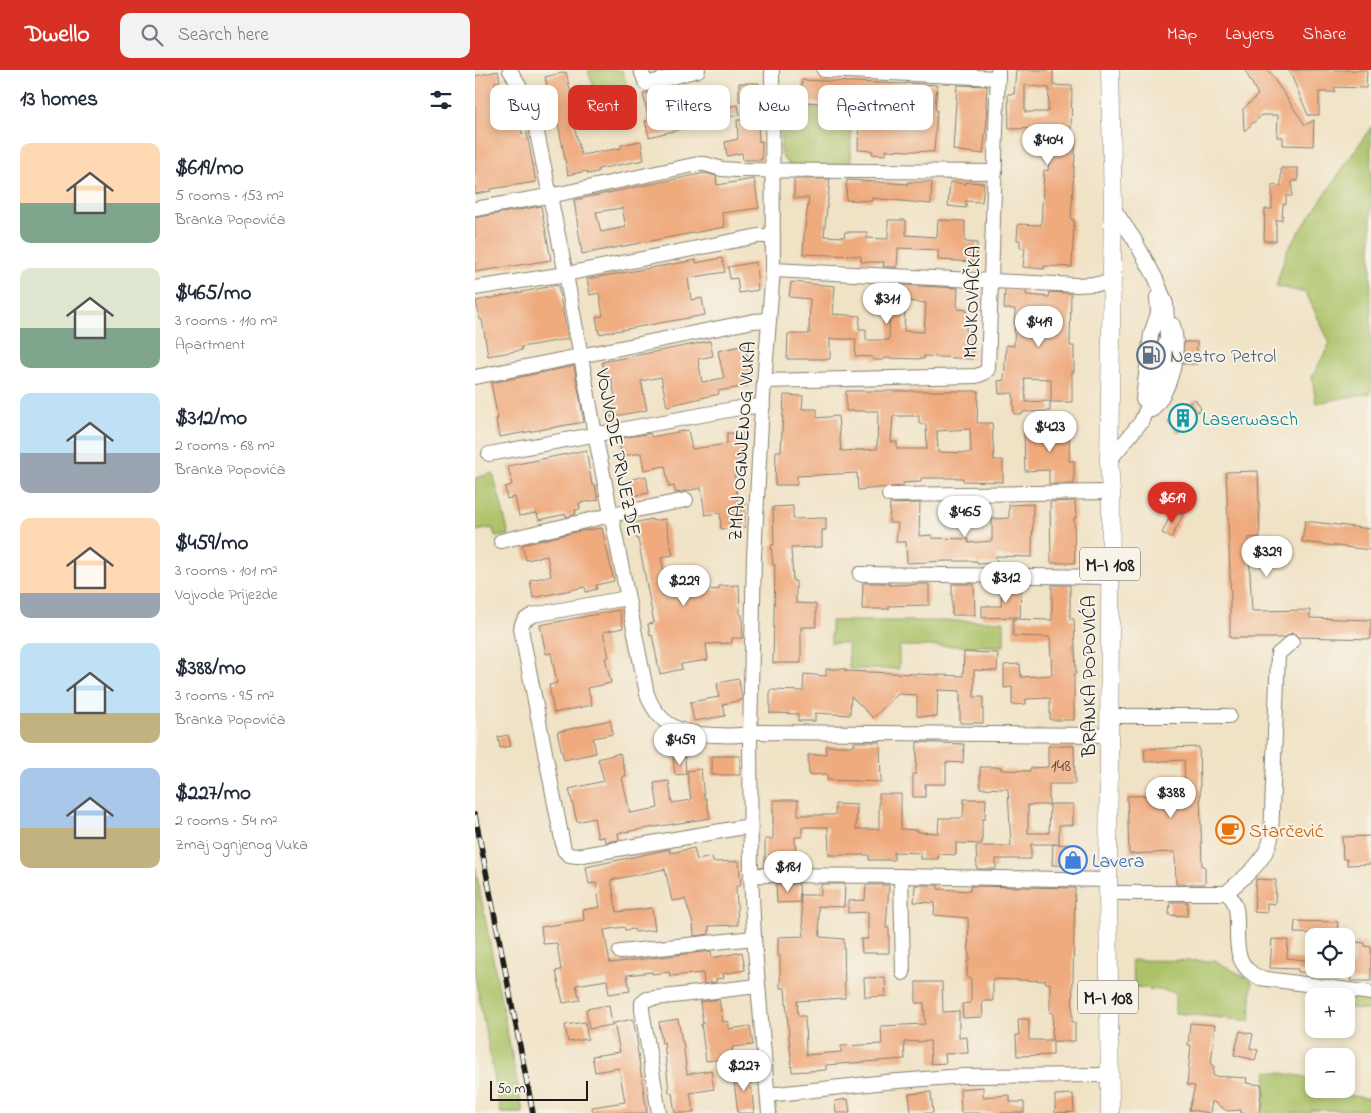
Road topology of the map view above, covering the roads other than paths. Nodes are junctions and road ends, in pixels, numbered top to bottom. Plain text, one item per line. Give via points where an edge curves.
1 (509, 70) edge
2 (641, 70) edge
3 (699, 70) edge
4 (772, 70) edge
5 (824, 70) edge
6 (1109, 70) edge
7 (998, 74) edge
8 (773, 169) junction
9 (995, 172) junction
10 (550, 196) junction
11 (1113, 208) junction
12 (475, 209) edge
13 (773, 236) junction
14 (1145, 258) junction
15 (773, 270) junction
16 (566, 274) junction
17 (992, 280) junction
18 (1112, 283) junction
19 (475, 288) edge
20 (769, 320) junction
21 (580, 357) junction
22 (475, 377) edge
23 (765, 381) junction
24 (763, 406) junction
25 (1141, 422) junction
26 (595, 434) junction
27 (489, 454) dead end
28 (1109, 461) junction
29 (1111, 492) junction
30 (889, 495) dead end
31 (686, 500) dead end
32 (611, 515) junction
33 (501, 541) dead end
34 (860, 574) dead end
35 (1110, 578) junction
36 (627, 598) junction
37 (1292, 642) dead end
38 (1109, 716) junction
39 (1229, 716) dead end
40 (750, 734) junction
41 (1109, 735) junction
42 (750, 826) junction
43 (751, 876) junction
44 (901, 876) junction
45 (1108, 887) junction
46 (1226, 894) junction
47 (754, 938) junction
48 (620, 952) dead end
49 (903, 973) dead end
50 (757, 986) junction
51 (1371, 993) edge
52 (1110, 1075) junction
53 (768, 1095) junction
54 (659, 1113) edge
55 (769, 1113) edge
56 (1110, 1113) edge

1 - 10 street, VOJVODE PRIJEZDE via 533,113
2 - 3 street via 646,84
4 - 8 street, ZMAJ OGNJENOG VUKA
5 - 7 street
6 - 11 main road, BRANKA POPOVIĆA / M-I 108
7 - 9 street, MOJKOVAČKA
8 - 9 street
8 - 10 street via 722,169 698,164
8 - 13 street, ZMAJ OGNJENOG VUKA
9 - 17 street, MOJKOVAČKA
10 - 12 street
10 - 16 street, VOJVODE PRIJEZDE
11 - 14 street
11 - 18 main road, BRANKA POPOVIĆA / M-I 108
13 - 15 street, ZMAJ OGNJENOG VUKA
13 - 16 street via 759,236
14 - 25 street via 1156,289 1158,313 1151,334
14 - 25 street via 1166,304 1167,338
15 - 17 street
15 - 20 street, ZMAJ OGNJENOG VUKA
16 - 19 street
16 - 21 street, VOJVODE PRIJEZDE
17 - 18 street via 1083,285
17 - 23 street, MOJKOVAČKA via 989,364 981,375
18 - 28 main road, BRANKA POPOVIĆA / M-I 108
20 - 21 street
20 - 23 street, ZMAJ OGNJENOG VUKA
21 - 22 street
21 - 26 street, VOJVODE PRIJEZDE
23 - 24 street, ZMAJ OGNJENOG VUKA
24 - 26 street
24 - 40 street, ZMAJ OGNJENOG VUKA via 754,557
25 - 28 street
26 - 27 street
26 - 32 street, VOJVODE PRIJEZDE
28 - 29 main road, BRANKA POPOVIĆA / M-I 108
29 - 30 street
29 - 35 main road, BRANKA POPOVIĆA / M-I 108
31 - 32 street
32 - 33 street
32 - 36 street, VOJVODE PRIJEZDE
34 - 35 street
35 - 38 main road, BRANKA POPOVIĆA / M-I 108
36 - 40 street, VOJVODE PRIJEZDE via 647,694 661,718 679,730 698,735
36 - 42 street via 533,616 522,624 564,850 577,856
37 - 46 street via 1278,654 1271,838 1264,857
38 - 39 street
38 - 41 main road, BRANKA POPOVIĆA / M-I 108
40 - 41 street, VOJVODE PRIJEZDE
40 - 42 street, ZMAJ OGNJENOG VUKA
41 - 45 main road, BRANKA POPOVIĆA / M-I 108
42 - 43 street, ZMAJ OGNJENOG VUKA
43 - 44 street
43 - 47 street, ZMAJ OGNJENOG VUKA
44 - 45 street
44 - 49 street
45 - 46 street
45 - 52 main road, BRANKA POPOVIĆA / M-I 108
46 - 51 street via 1235,904 1240,957 1254,975
47 - 48 street
47 - 50 street, ZMAJ OGNJENOG VUKA
50 - 53 street, ZMAJ OGNJENOG VUKA
50 - 54 street via 647,999 643,1003
52 - 53 street via 963,1076
52 - 56 main road, BRANKA POPOVIĆA / M-I 108
53 - 55 street, ZMAJ OGNJENOG VUKA

